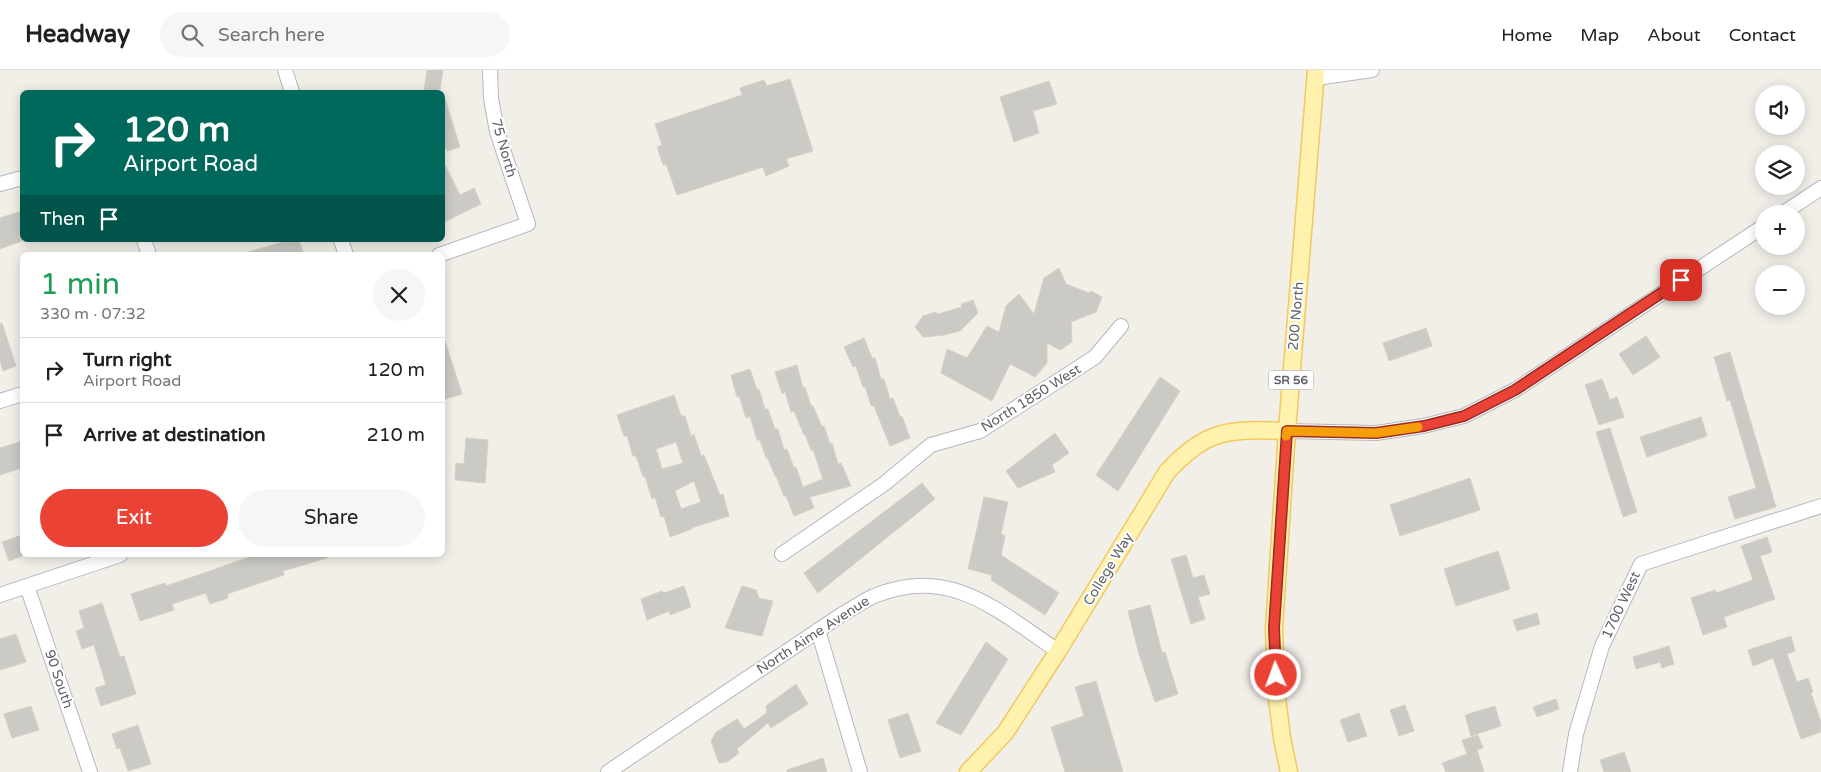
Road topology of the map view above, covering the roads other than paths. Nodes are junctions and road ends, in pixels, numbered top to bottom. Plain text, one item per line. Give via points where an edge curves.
1 (285, 70) edge
2 (490, 70) edge
3 (1372, 70) edge
4 (1316, 74) edge
5 (291, 90) edge
6 (20, 179) edge
7 (0, 184) edge
8 (1821, 188) edge
9 (1796, 205) edge
10 (1755, 232) edge
11 (445, 253) edge
12 (1121, 326) dead end
13 (20, 395) edge
14 (0, 401) edge
15 (1287, 431) junction
16 (1821, 506) edge
17 (782, 554) dead end
18 (114, 557) edge
19 (27, 586) junction
20 (0, 595) edge
21 (818, 630) junction
22 (1058, 651) junction
23 (90, 772) edge
24 (608, 772) edge
25 (860, 772) edge
26 (968, 772) edge
27 (1289, 772) edge
28 (1570, 772) edge

1 - 5 street
2 - 11 street, 75 North via 497,132 528,224
3 - 4 street
4 - 15 main road, 200 North / SR 56
6 - 7 street
8 - 9 street
10 - 15 street via 1515,390 1464,416 1376,433
12 - 17 street, North 1850 West via 1095,357 980,432 931,445 884,484
13 - 14 street
15 - 22 main road, College Way via 1225,432 1204,440 1185,453 1167,472
15 - 27 main road, 200 North / SR 56 via 1274,628 1276,690
16 - 28 street, 1700 West via 1640,564 1602,646 1576,734
18 - 19 street
19 - 20 street
19 - 23 street, 90 South
21 - 22 street, North Aime Avenue via 874,596 901,587 938,585 969,594
21 - 24 street, North Aime Avenue
21 - 25 street
22 - 26 main road, College Way via 1005,733

